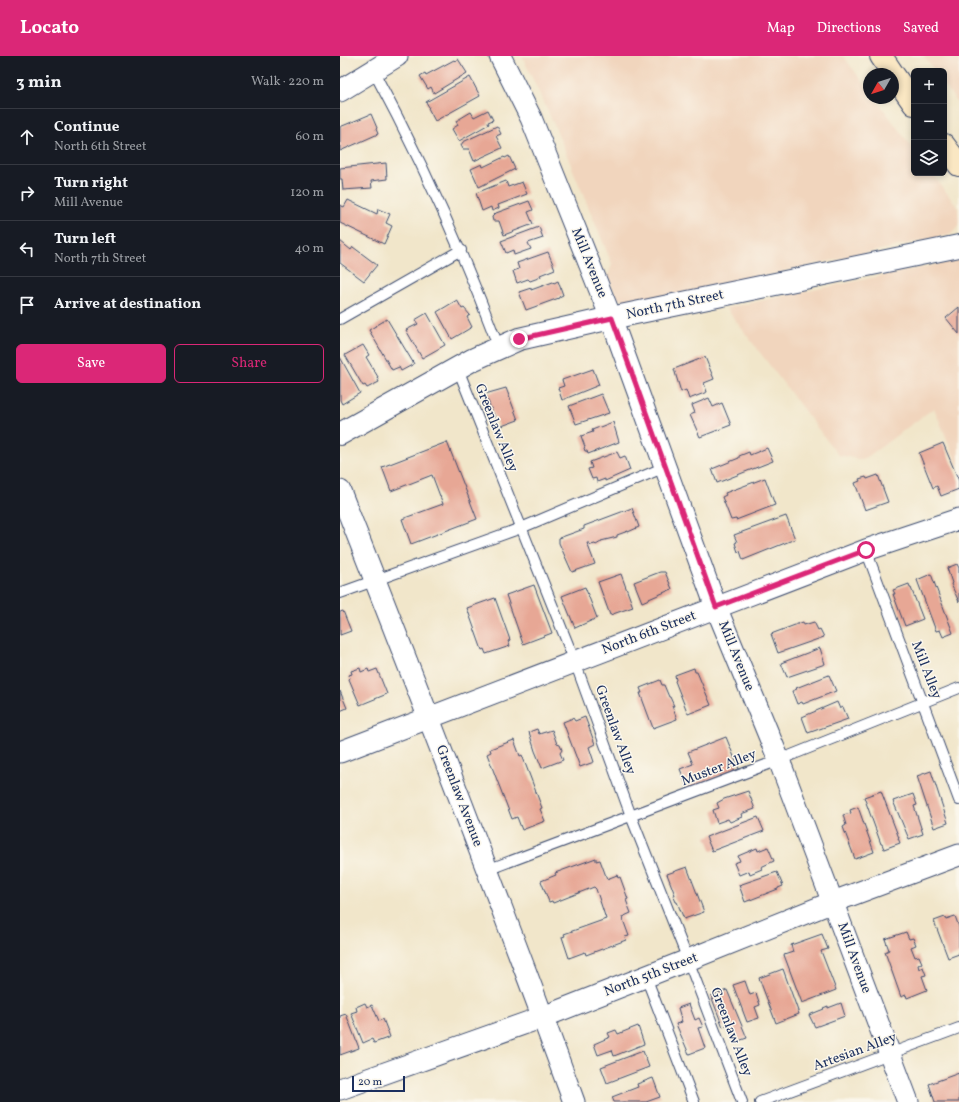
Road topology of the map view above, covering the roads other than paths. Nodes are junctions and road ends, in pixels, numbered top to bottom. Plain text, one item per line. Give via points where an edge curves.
1 (500, 56) edge
2 (881, 56) edge
3 (385, 61) edge
4 (889, 68) edge
5 (899, 83) edge
6 (340, 91) edge
7 (911, 100) edge
8 (947, 148) edge
9 (959, 165) edge
10 (959, 246) edge
11 (461, 250) junction
12 (612, 318) junction
13 (340, 319) edge
14 (499, 348) junction
15 (458, 369) junction
16 (340, 434) edge
17 (665, 467) junction
18 (340, 491) edge
19 (959, 519) edge
20 (521, 528) junction
21 (866, 550) junction
22 (375, 580) junction
23 (340, 593) edge
24 (716, 607) junction
25 (575, 662) junction
26 (959, 688) edge
27 (923, 702) junction
28 (429, 718) junction
29 (340, 752) edge
30 (779, 760) junction
31 (959, 800) edge
32 (632, 816) junction
33 (959, 855) edge
34 (487, 870) junction
35 (833, 902) junction
36 (688, 960) junction
37 (646, 977) junction
38 (543, 1017) junction
39 (959, 1028) edge
40 (890, 1054) junction
41 (340, 1089) edge
42 (574, 1102) edge
43 (694, 1102) edge
44 (742, 1102) edge
45 (760, 1102) edge
46 (908, 1102) edge

1 - 12 street, Mill Avenue via 531,118
2 - 4 main road
3 - 6 street
3 - 11 lane via 408,136
5 - 7 main road
8 - 9 main road
10 - 12 street, North 7th Street
11 - 13 lane
11 - 14 lane
12 - 14 street, North 7th Street via 519,339
12 - 17 street, Mill Avenue
14 - 15 street, North 7th Street
15 - 16 street, North 7th Street
15 - 20 lane, Greenlaw Alley
17 - 20 lane
17 - 24 street, Mill Avenue
18 - 22 street, Greenlaw Avenue
19 - 21 street, North 6th Street
20 - 22 lane
20 - 25 lane, Greenlaw Alley
21 - 24 street, North 6th Street
21 - 27 lane, Mill Alley
22 - 23 lane
22 - 28 street, Greenlaw Avenue
24 - 25 street, North 6th Street
24 - 30 street, Mill Avenue
25 - 28 street, North 6th Street
25 - 32 lane, Greenlaw Alley
26 - 27 lane, Muster Alley
27 - 30 lane, Muster Alley
27 - 31 lane, Mill Alley
28 - 29 street, North 6th Street
28 - 34 street, Greenlaw Avenue
30 - 32 lane, Muster Alley
30 - 35 street, Mill Avenue
32 - 34 lane, Muster Alley
32 - 36 lane, Greenlaw Alley
33 - 35 street, North 5th Street
34 - 38 street, Greenlaw Avenue
35 - 36 street, North 5th Street
35 - 40 street, Mill Avenue
36 - 37 street, North 5th Street
36 - 44 lane, Greenlaw Alley
37 - 38 street, North 5th Street
37 - 43 lane
38 - 41 street, North 5th Street
38 - 42 street, Greenlaw Avenue
39 - 40 lane, Artesian Alley
40 - 45 lane, Artesian Alley
40 - 46 street, Mill Avenue

